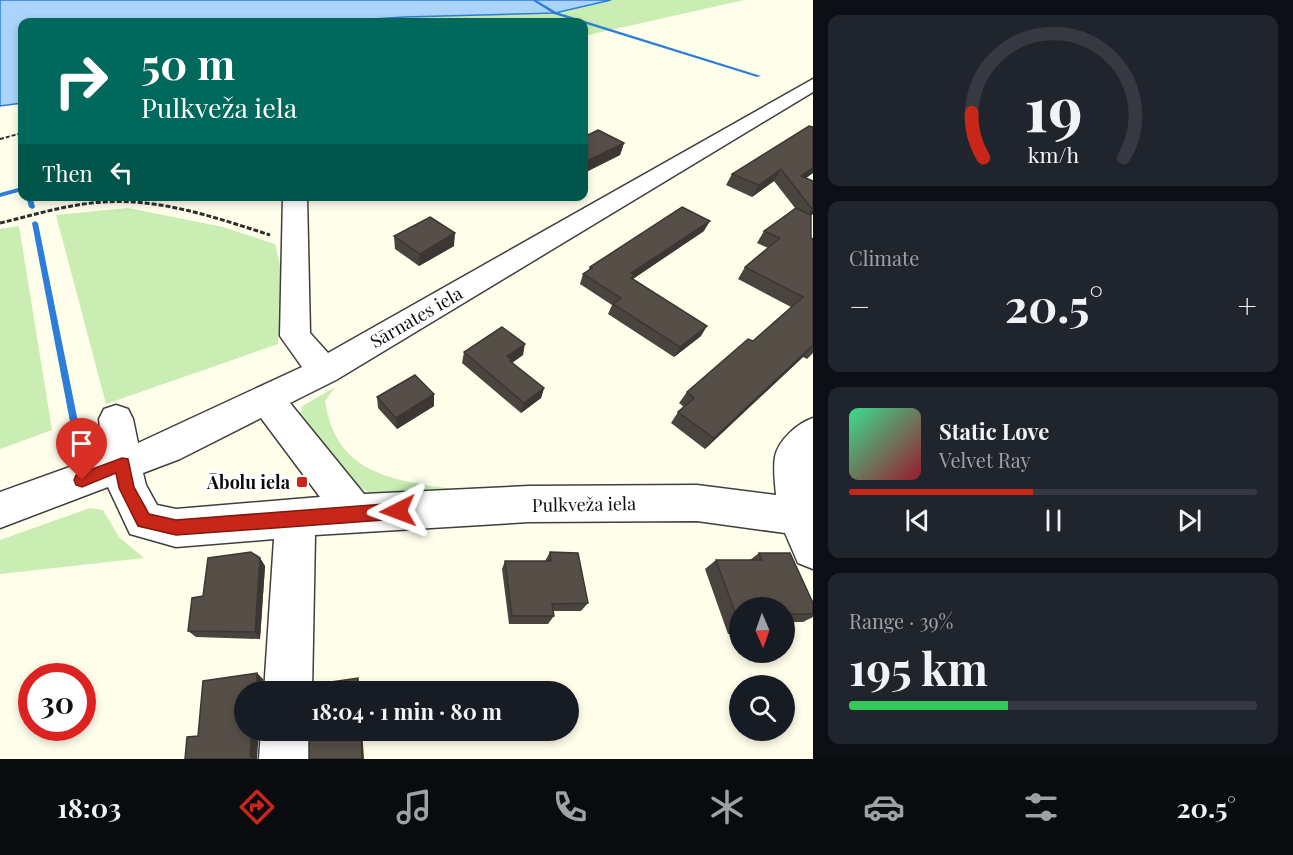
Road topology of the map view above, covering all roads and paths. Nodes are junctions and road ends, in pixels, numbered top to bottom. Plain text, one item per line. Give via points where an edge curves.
1 (810, 88) edge
2 (18, 134) edge
3 (0, 139) edge
4 (296, 201) edge
5 (0, 222) edge
6 (293, 243) junction
7 (324, 372) junction
8 (268, 401) junction
9 (116, 419) dead end
10 (813, 433) edge
11 (122, 464) junction
12 (0, 510) edge
13 (355, 513) junction
14 (804, 516) edge
15 (295, 518) junction
16 (813, 549) edge
17 (288, 681) edge
18 (286, 741) edge
19 (285, 759) edge

1 - 7 street, Sārnates iela
2 - 3 path
4 - 6 street
5 - 6 path via 64,207 117,201 152,204
6 - 7 street via 295,336
7 - 8 street, Sārnates iela
8 - 11 street, Sārnates iela via 167,448
8 - 13 street
9 - 11 street
10 - 14 street via 793,456
11 - 12 street, Sārnates iela
11 - 15 street, Pulkveža iela via 127,488 144,520 176,528
13 - 14 street, Pulkveža iela via 529,504 697,503
13 - 15 street, Pulkveža iela
14 - 16 street
15 - 17 street
18 - 19 street

